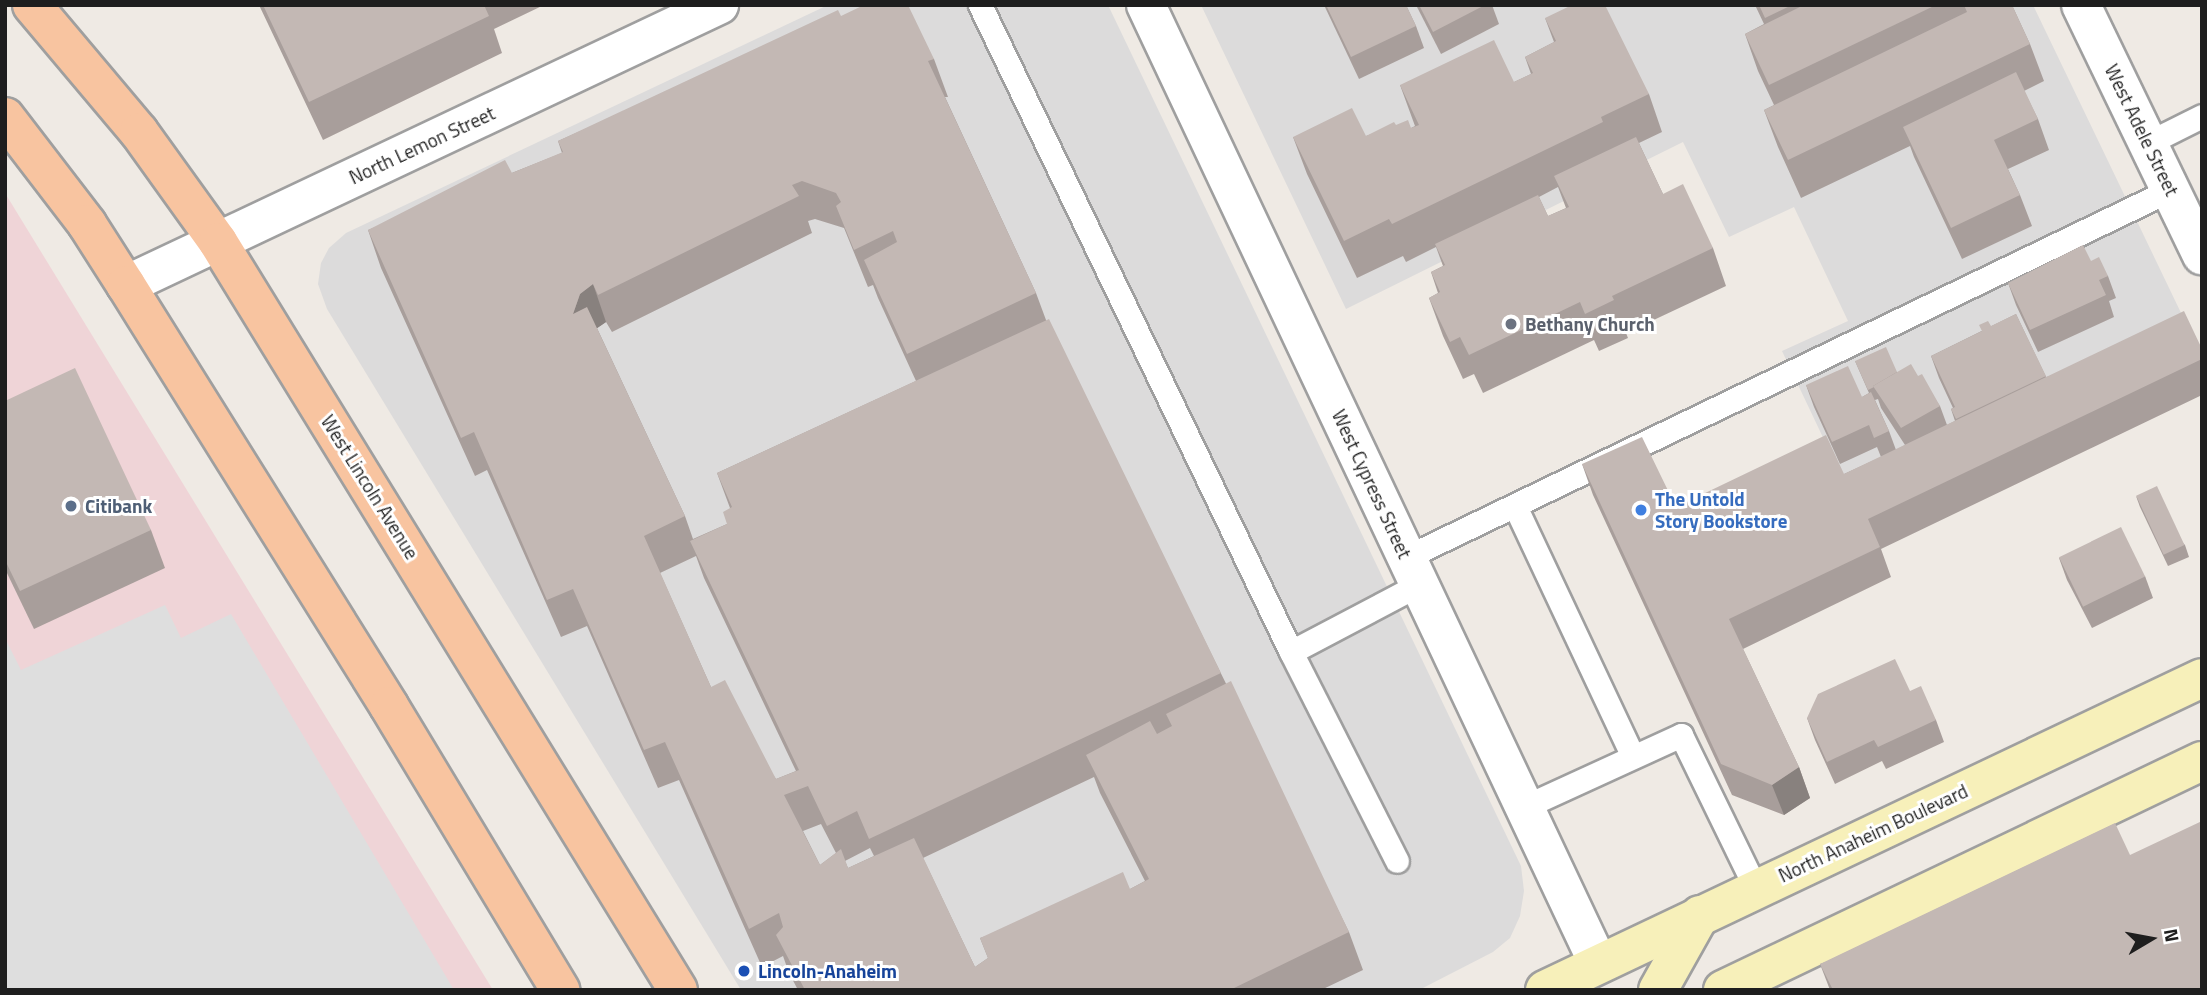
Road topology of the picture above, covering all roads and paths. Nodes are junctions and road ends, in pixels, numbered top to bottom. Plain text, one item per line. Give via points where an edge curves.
1 (32, 5) edge
2 (719, 5) edge
3 (980, 5) edge
4 (1146, 5) edge
5 (2081, 5) edge
6 (5, 117) edge
7 (2202, 117) edge
8 (2148, 144) junction
9 (2170, 190) junction
10 (218, 242) junction
11 (2202, 255) edge
12 (126, 285) junction
13 (1515, 506) junction
14 (1413, 571) junction
15 (1291, 652) junction
16 (2202, 678) edge
17 (1633, 757) junction
18 (2202, 761) edge
19 (1524, 807) junction
20 (1396, 861) dead end
21 (1756, 889) junction
22 (1700, 915) junction
23 (1591, 977) edge
24 (560, 990) edge
25 (678, 990) edge
26 (1545, 990) edge
27 (1658, 990) edge
28 (1723, 990) edge

1 - 10 main road, West Lincoln Avenue via 139,132
2 - 10 street, North Lemon Street
3 - 15 lane
4 - 14 street, West Cypress Street
5 - 8 street, West Adele Street
6 - 12 main road via 87,224
7 - 8 lane
8 - 9 street, West Adele Street
9 - 11 street, West Adele Street
9 - 13 lane
10 - 12 street, North Lemon Street
10 - 25 main road, West Lincoln Avenue
12 - 24 main road
13 - 14 lane
13 - 17 lane
14 - 15 lane
14 - 19 street, West Cypress Street
15 - 20 lane
16 - 21 main road, North Anaheim Boulevard
17 - 19 lane
17 - 21 lane via 1681,735
18 - 28 main road
19 - 23 street, West Cypress Street
21 - 22 main road, North Anaheim Boulevard
22 - 23 main road, North Anaheim Boulevard
22 - 27 main road
23 - 26 main road, North Anaheim Boulevard

